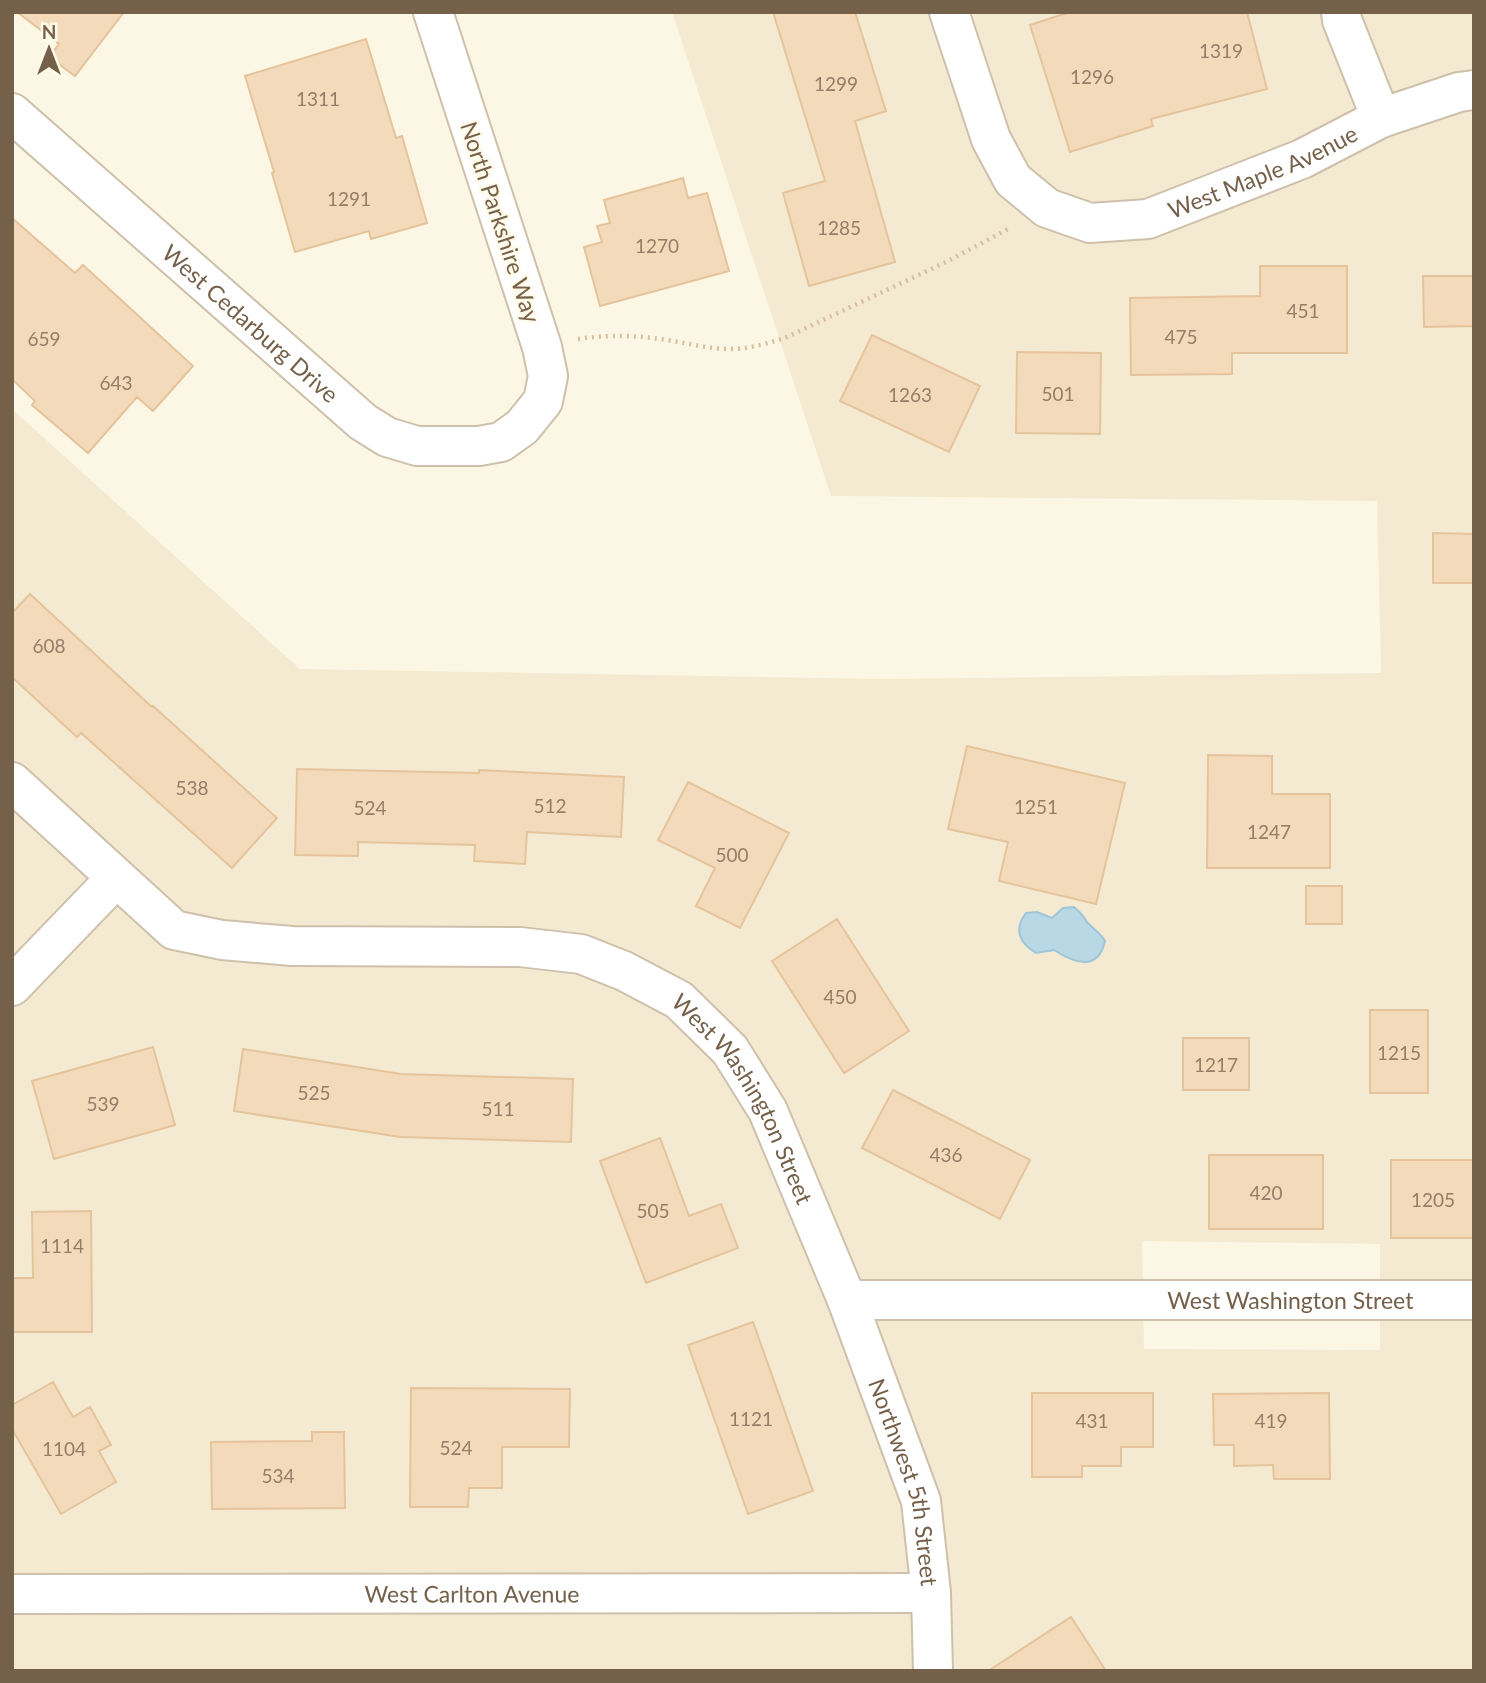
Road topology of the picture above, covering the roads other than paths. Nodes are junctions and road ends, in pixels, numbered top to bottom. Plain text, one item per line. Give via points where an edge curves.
1 (433, 12) edge
2 (949, 12) edge
3 (1341, 12) edge
4 (1474, 90) edge
5 (12, 113) edge
6 (1381, 118) junction
7 (522, 427) joint
8 (12, 782) edge
9 (116, 877) junction
10 (12, 986) edge
11 (848, 1300) junction
12 (1474, 1300) edge
13 (931, 1593) junction
14 (12, 1594) edge
15 (933, 1671) edge

1 - 7 street, North Parkshire Way via 542,347 548,376 543,401
2 - 6 street, West Maple Avenue via 991,139 1013,180 1047,208 1090,223 1149,219 1302,159
3 - 6 street
4 - 6 street, West Maple Avenue
5 - 7 street, West Cedarburg Drive via 363,422 387,437 417,446 479,446 501,442
8 - 9 street, West Washington Street
9 - 10 street
9 - 11 street, West Washington Street via 174,930 292,946 520,947 581,954 679,1000 730,1050 768,1111
11 - 12 street, West Washington Street
11 - 13 street, Northwest 5th Street via 921,1501
13 - 14 street, West Carlton Avenue
13 - 15 street, Northwest 5th Street

